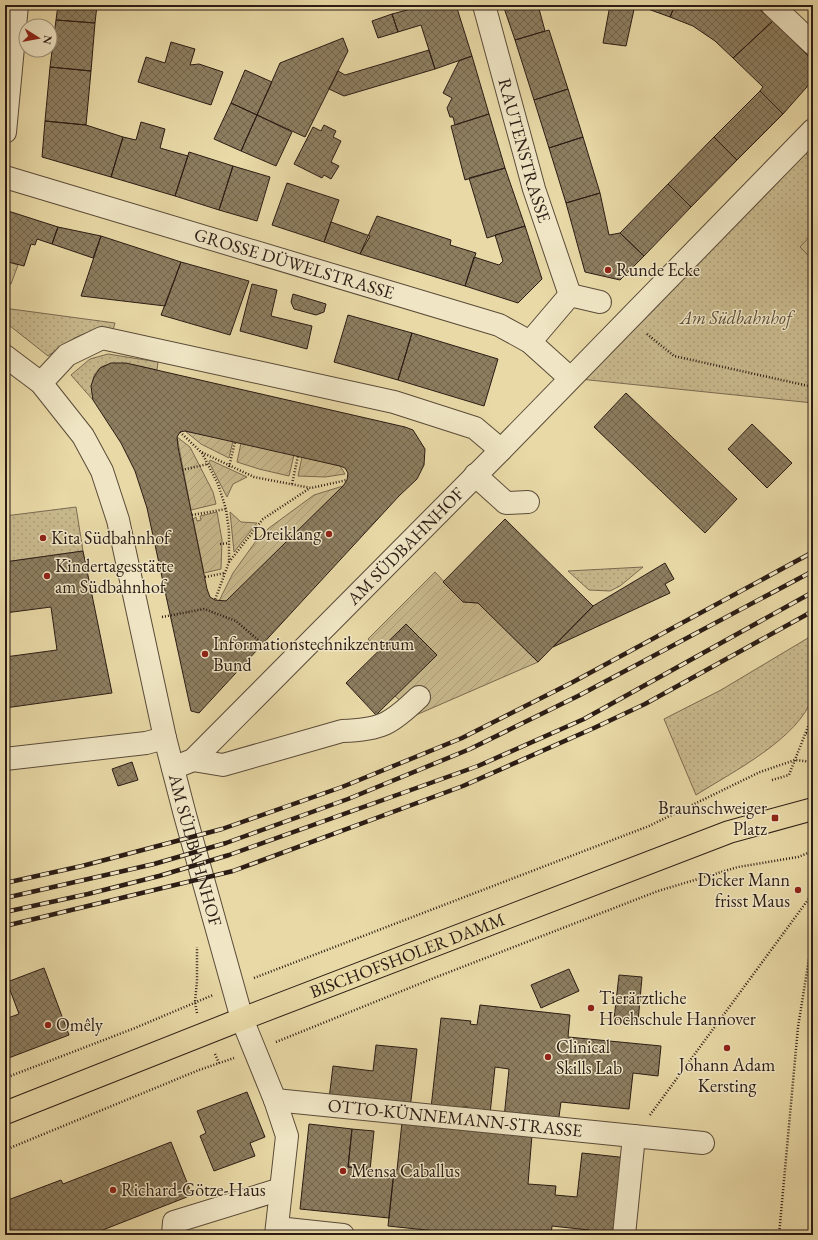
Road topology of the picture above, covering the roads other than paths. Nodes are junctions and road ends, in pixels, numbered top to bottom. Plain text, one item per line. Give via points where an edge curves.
1 (17, 5) edge
2 (484, 5) edge
3 (772, 5) edge
4 (813, 44) edge
5 (813, 130) edge
6 (5, 132) edge
7 (5, 177) edge
8 (570, 295) junction
9 (600, 302) dead end
10 (530, 342) junction
11 (5, 356) edge
12 (570, 378) junction
13 (41, 383) junction
14 (500, 450) junction
15 (475, 475) junction
16 (528, 502) dead end
17 (419, 697) dead end
18 (165, 738) junction
19 (5, 759) edge
20 (193, 760) junction
21 (173, 768) junction
22 (813, 809) edge
23 (242, 1019) junction
24 (275, 1100) junction
25 (5, 1113) edge
26 (634, 1136) junction
27 (703, 1143) dead end
28 (281, 1189) junction
29 (276, 1232) edge
30 (172, 1235) edge
31 (343, 1235) edge
32 (624, 1235) edge

1 - 6 street
2 - 8 street, RAUTENSTRASSE via 534,189
3 - 4 street
5 - 12 street, AM SÜDBAHNHOF
7 - 10 street, GROSSE DÜWELSTRASSE via 499,325
8 - 9 street
8 - 10 street
10 - 12 street, GROSSE DÜWELSTRASSE
11 - 13 street
12 - 14 street, AM SÜDBAHNHOF
13 - 14 street via 67,355 102,338 394,402 475,428
13 - 18 street via 82,436 102,471 118,520
14 - 15 street, AM SÜDBAHNHOF
15 - 16 street via 506,503
15 - 20 street, AM SÜDBAHNHOF
17 - 20 street via 398,718 381,727 342,732 223,765
18 - 19 street via 146,743
18 - 21 street
20 - 21 street, AM SÜDBAHNHOF
21 - 23 street, AM SÜDBAHNHOF
22 - 23 main road, BISCHOFSHOLER DAMM via 729,832
23 - 24 street, AM SÜDBAHNHOF
23 - 25 main road, BISCHOFSHOLER DAMM
24 - 26 street, OTTO-KÜNNEMANN-STRASSE
24 - 28 street, AM SÜDBAHNHOF via 287,1136
26 - 27 street, OTTO-KÜNNEMANN-STRASSE
26 - 32 street
28 - 29 street
28 - 30 street via 174,1222
29 - 31 street

